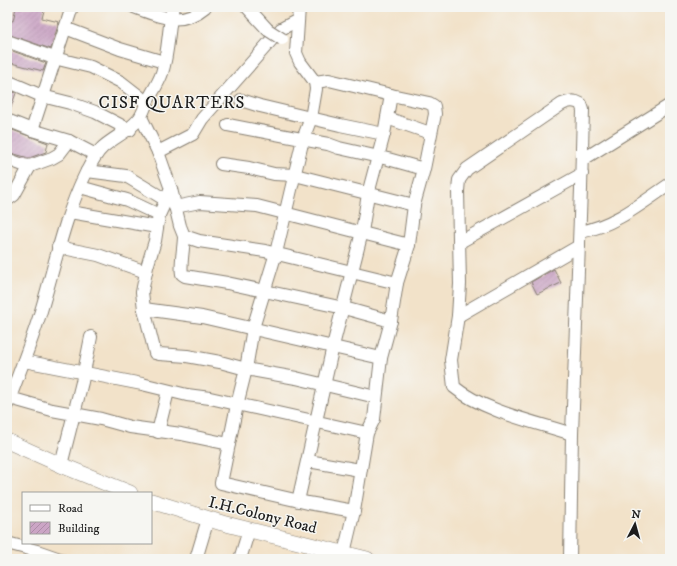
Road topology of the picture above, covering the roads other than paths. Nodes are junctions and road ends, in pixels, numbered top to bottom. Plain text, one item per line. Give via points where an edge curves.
1 (72, 7) edge
2 (134, 7) edge
3 (173, 7) edge
4 (205, 7) edge
5 (247, 7) edge
6 (298, 12) edge
7 (170, 19) junction
8 (65, 28) junction
9 (7, 41) edge
10 (297, 43) junction
11 (54, 58) junction
12 (164, 62) junction
13 (7, 81) edge
14 (315, 82) junction
15 (391, 95) junction
16 (42, 96) junction
17 (241, 100) dead end
18 (147, 104) junction
19 (670, 105) edge
20 (141, 117) junction
21 (310, 118) junction
22 (387, 118) junction
23 (7, 120) edge
24 (228, 125) dead end
25 (32, 130) junction
26 (130, 130) junction
27 (430, 133) junction
28 (384, 134) junction
29 (303, 139) junction
30 (69, 141) junction
31 (158, 152) junction
32 (96, 155) junction
33 (378, 156) junction
34 (7, 159) edge
35 (582, 160) junction
36 (221, 164) dead end
37 (30, 166) junction
38 (424, 169) junction
39 (87, 171) junction
40 (582, 174) junction
41 (295, 175) junction
42 (670, 184) edge
43 (80, 187) junction
44 (368, 194) junction
45 (171, 199) junction
46 (7, 200) edge
47 (414, 205) junction
48 (70, 212) junction
49 (285, 213) junction
50 (159, 215) junction
51 (157, 227) junction
52 (362, 232) junction
53 (580, 232) junction
54 (184, 236) junction
55 (460, 242) junction
56 (409, 245) junction
57 (579, 246) junction
58 (58, 247) junction
59 (276, 254) junction
60 (146, 272) junction
61 (352, 272) junction
62 (397, 283) junction
63 (263, 290) junction
64 (344, 308) junction
65 (144, 309) junction
66 (458, 316) junction
67 (391, 321) junction
68 (253, 328) junction
69 (91, 337) dead end
70 (333, 346) junction
71 (381, 358) junction
72 (24, 361) junction
73 (246, 369) junction
74 (83, 372) junction
75 (325, 385) junction
76 (168, 391) junction
77 (376, 397) junction
78 (8, 402) edge
79 (237, 405) junction
80 (73, 414) junction
81 (316, 421) junction
82 (158, 432) junction
83 (367, 433) junction
84 (572, 434) junction
85 (7, 441) edge
86 (229, 444) junction
87 (308, 461) junction
88 (61, 465) junction
89 (360, 470) junction
90 (128, 492) edge
91 (152, 501) edge
92 (298, 501) junction
93 (354, 511) junction
94 (208, 519) junction
95 (249, 530) junction
96 (7, 543) edge
97 (344, 553) junction
98 (60, 559) edge
99 (196, 559) edge
100 (240, 559) edge
101 (367, 559) edge
102 (570, 559) edge

1 - 8 street
2 - 7 street
3 - 7 street
4 - 7 street via 186,18
5 - 10 street, bridge via 268,30 282,39
6 - 10 street
6 - 31 street via 280,29 202,119 193,134
7 - 12 street
8 - 11 street
8 - 12 street
9 - 11 street
10 - 14 street via 297,58
11 - 16 street
11 - 18 street via 91,67 106,74 127,86
12 - 18 street via 162,74
13 - 16 street
14 - 15 street via 329,80
14 - 21 street
15 - 22 street
15 - 27 street via 434,106 435,114
16 - 25 street
16 - 26 street via 95,112
17 - 21 street
18 - 20 street
19 - 35 street
20 - 26 street
20 - 31 street
21 - 28 street
21 - 29 street
22 - 27 street
22 - 28 street
23 - 25 street
24 - 29 street
25 - 30 street
26 - 32 street via 103,147
27 - 38 street
28 - 33 street
29 - 33 street
29 - 41 street
30 - 32 street
30 - 37 street via 59,154
31 - 45 street
32 - 39 street
33 - 38 street
33 - 44 street
34 - 37 street
35 - 40 street
35 - 55 street via 583,110 577,101 569,101 467,168 459,180
36 - 41 street via 274,174
37 - 46 street via 14,194
38 - 47 street
39 - 43 street
39 - 45 street via 126,176
40 - 53 street
40 - 55 street
41 - 44 street
41 - 49 street
42 - 53 street via 618,218 593,230
43 - 48 street
43 - 50 street via 126,200
44 - 47 street
44 - 52 street
45 - 49 street via 257,206
45 - 50 street
45 - 54 street
47 - 56 street
48 - 51 street
48 - 58 street
49 - 52 street
49 - 59 street
50 - 51 street
51 - 60 street
52 - 56 street
52 - 61 street
53 - 57 street
54 - 59 street via 199,242
54 - 63 street via 182,274
55 - 66 street
56 - 62 street
57 - 66 street
57 - 84 street
58 - 60 street via 98,255
58 - 72 street via 42,309
59 - 61 street
59 - 63 street
60 - 65 street via 142,292
61 - 62 street
61 - 64 street
62 - 67 street
63 - 64 street
63 - 68 street
64 - 67 street
64 - 70 street
65 - 68 street via 202,317
65 - 73 street via 155,353 187,356
66 - 84 street via 450,360 454,387 481,404
67 - 71 street
68 - 70 street
68 - 73 street
69 - 74 street
70 - 71 street
70 - 75 street
71 - 77 street
72 - 74 street
72 - 78 street
73 - 75 street
73 - 79 street
74 - 76 street
74 - 80 street
75 - 77 street
75 - 81 street
76 - 79 street
76 - 82 street
77 - 83 street via 374,419
78 - 80 street
79 - 81 street
79 - 86 street
80 - 82 street
80 - 88 street
81 - 83 street
81 - 87 street
82 - 86 street
83 - 89 street
84 - 102 street
85 - 88 street
86 - 92 street via 221,483
87 - 89 street
87 - 92 street
88 - 90 street
89 - 93 street
91 - 94 street, I.H.Colony Road
92 - 93 street
93 - 97 street
94 - 95 street, I.H.Colony Road
94 - 99 street
95 - 97 street, I.H.Colony Road
95 - 100 street
96 - 98 street
97 - 101 street, I.H.Colony Road

